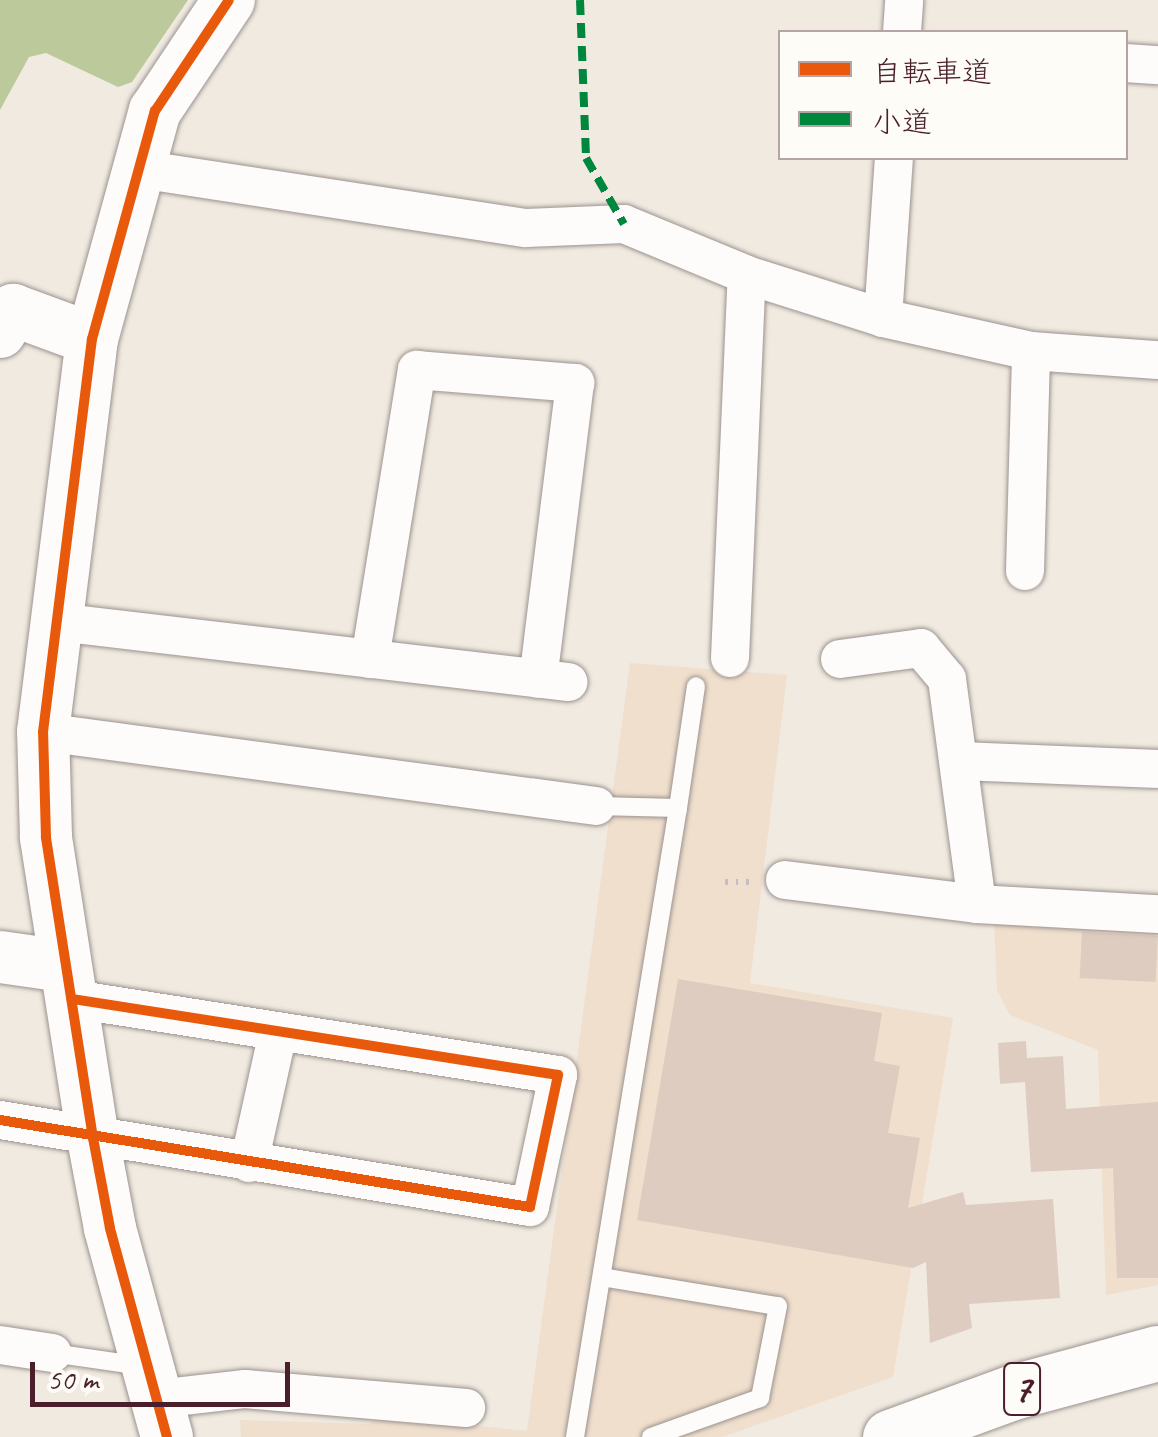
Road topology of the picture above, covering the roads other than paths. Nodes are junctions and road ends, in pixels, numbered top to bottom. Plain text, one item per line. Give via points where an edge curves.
1 (229, 0) edge
2 (904, 0) edge
3 (902, 30) edge
4 (1128, 63) edge
5 (1158, 65) edge
6 (894, 160) edge
7 (140, 169) junction
8 (746, 275) junction
9 (4, 316) edge
10 (883, 318) junction
11 (92, 339) junction
12 (1031, 351) junction
13 (1158, 360) edge
14 (1025, 571) dead end
15 (56, 622) junction
16 (370, 658) junction
17 (730, 658) dead end
18 (840, 659) dead end
19 (696, 686) dead end
20 (43, 732) junction
21 (961, 761) junction
22 (1158, 769) edge
23 (596, 806) joint
24 (678, 808) junction
25 (785, 880) dead end
26 (977, 904) junction
27 (1158, 914) edge
28 (0, 957) edge
29 (68, 983) junction
30 (278, 1032) junction
31 (0, 1120) edge
32 (93, 1138) junction
33 (249, 1162) junction
34 (602, 1277) junction
35 (0, 1345) edge
36 (52, 1353) joint
37 (1158, 1353) edge
38 (157, 1401) edge
39 (466, 1408) dead end
40 (692, 1430) edge
41 (575, 1437) edge
42 (651, 1437) edge
43 (890, 1437) edge

1 - 7 street via 154,112
2 - 3 street
4 - 5 street
6 - 10 street
7 - 8 street via 526,228 624,224
7 - 11 street
8 - 10 street
8 - 17 street
9 - 11 street
10 - 12 street
11 - 15 street
12 - 13 street
12 - 14 street
15 - 16 street
15 - 20 street
16 - 16 street via 553,680 575,383 417,370
18 - 21 street via 921,648 947,679
19 - 24 lane
20 - 23 street
20 - 29 street via 46,836
21 - 22 street
21 - 26 street
23 - 24 lane
24 - 34 lane
25 - 26 street
26 - 27 street
28 - 29 street
29 - 30 street
29 - 32 street
30 - 33 street
30 - 33 street via 558,1076 530,1208
31 - 32 street
32 - 33 street
32 - 38 street
34 - 40 lane via 778,1306 760,1398
34 - 41 lane
35 - 36 street
36 - 38 lane
37 - 43 highway, 7 via 1013,1392
38 - 39 street via 245,1389
40 - 42 lane

